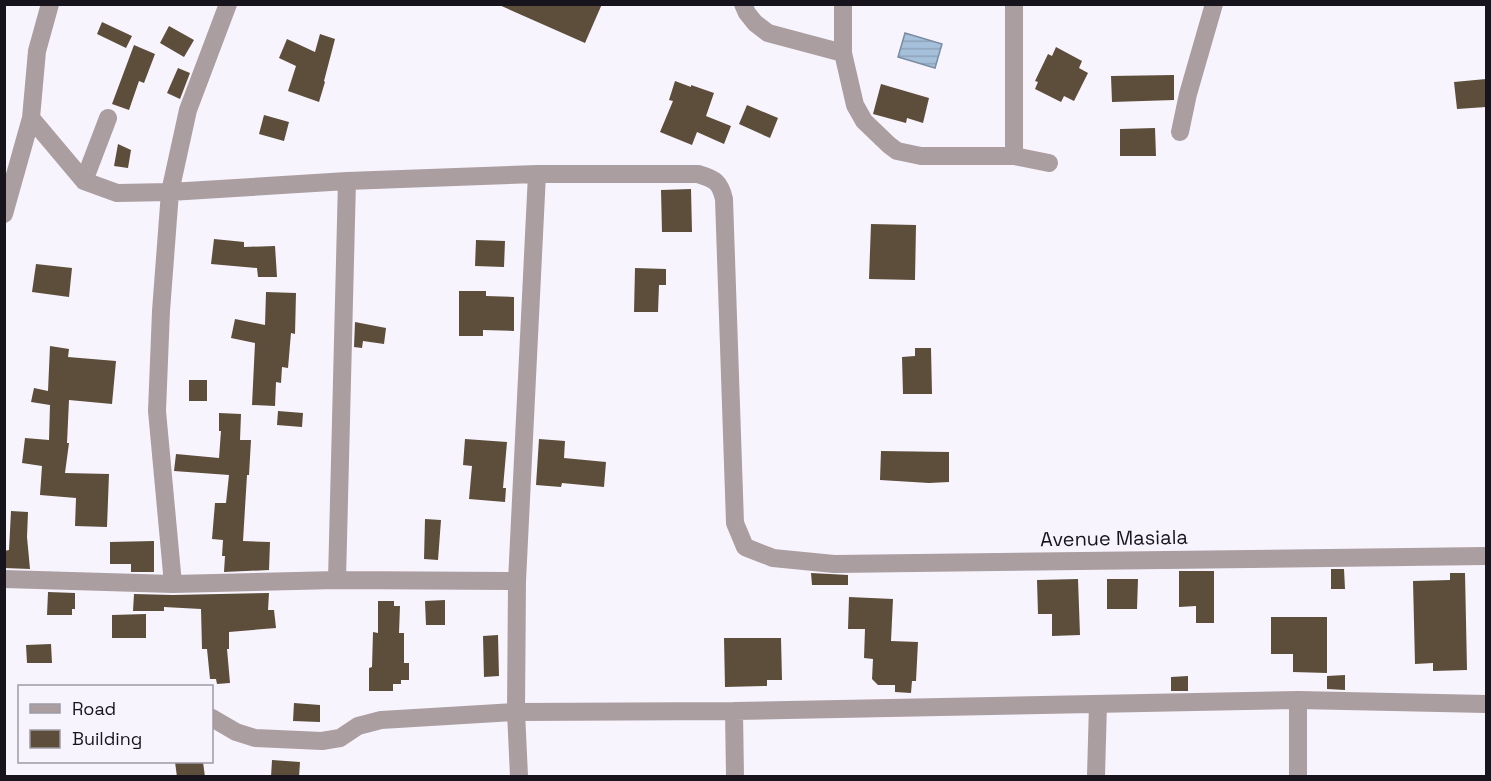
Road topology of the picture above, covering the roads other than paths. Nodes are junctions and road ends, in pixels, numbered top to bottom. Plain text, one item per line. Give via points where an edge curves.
1 (50, 4) edge
2 (228, 4) edge
3 (743, 4) edge
4 (843, 4) edge
5 (1014, 4) edge
6 (1214, 4) edge
7 (843, 53) junction
8 (31, 118) junction
9 (108, 118) dead end
10 (1180, 132) dead end
11 (1014, 156) junction
12 (1048, 163) dead end
13 (537, 174) junction
14 (84, 181) junction
15 (347, 181) junction
16 (170, 192) junction
17 (4, 214) edge
18 (1486, 556) edge
19 (4, 579) edge
20 (337, 580) junction
21 (517, 581) junction
22 (173, 584) junction
23 (1298, 700) junction
24 (1098, 704) junction
25 (1486, 704) edge
26 (734, 711) junction
27 (516, 712) junction
28 (213, 718) edge
29 (519, 777) edge
30 (735, 777) edge
31 (1096, 777) edge
32 (1298, 777) edge

1 - 8 street via 38,51
2 - 16 street via 188,110
3 - 7 street via 755,23 768,33
4 - 7 street
5 - 11 street
6 - 10 street
7 - 11 street via 855,105 864,121 888,146 921,156
8 - 14 street
8 - 17 street
9 - 14 street
11 - 12 street
13 - 15 street
13 - 18 street, Avenue Masiala via 698,174 712,178 721,188 735,523 745,547 773,558 834,564
13 - 21 street
14 - 16 street via 117,193
15 - 16 street
15 - 20 street
16 - 22 street via 157,411
19 - 22 street
20 - 21 street
20 - 22 street
21 - 27 street
23 - 24 street
23 - 25 street
23 - 32 street
24 - 26 street
24 - 31 street
26 - 27 street
26 - 30 street
27 - 28 street via 381,720 358,726 340,738 322,741 255,738
27 - 29 street

